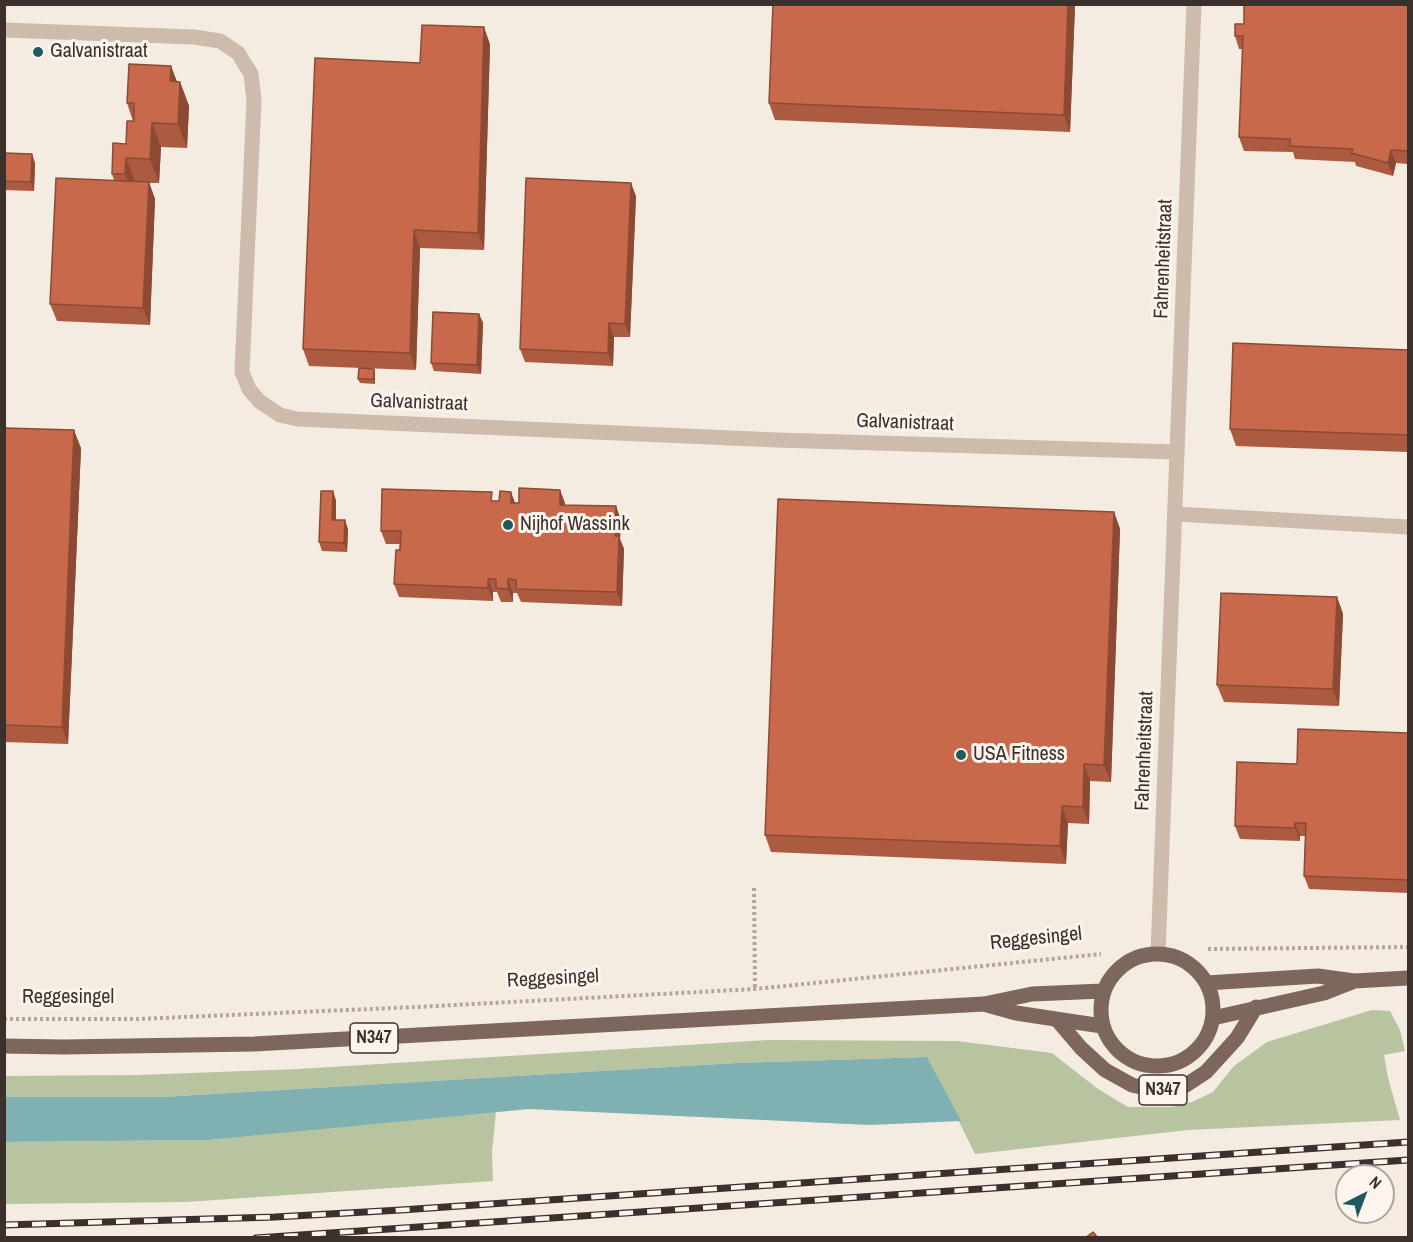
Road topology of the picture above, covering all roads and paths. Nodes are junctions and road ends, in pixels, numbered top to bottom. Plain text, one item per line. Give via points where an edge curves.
1 (1194, 4) edge
2 (4, 30) edge
3 (1177, 452) junction
4 (1175, 514) junction
5 (1408, 527) edge
6 (754, 888) dead end
7 (1408, 947) edge
8 (1208, 949) dead end
9 (1158, 953) junction
10 (1101, 954) dead end
11 (1408, 978) edge
12 (1354, 981) junction
13 (1206, 983) junction
14 (754, 989) junction
15 (1103, 991) junction
16 (984, 1004) junction
17 (1256, 1007) junction
18 (4, 1018) edge
19 (1213, 1018) junction
20 (1058, 1021) junction
21 (1102, 1026) junction
22 (4, 1046) edge

1 - 3 street, Fahrenheitstraat
2 - 3 street, Galvanistraat via 194,37 220,41 238,53 251,74 254,100 242,372 259,401 280,415 309,420 777,440
3 - 4 street, Fahrenheitstraat
4 - 5 street
4 - 9 street, Fahrenheitstraat
6 - 14 path
7 - 8 path
9 - 13 main road via 1186,962
9 - 15 main road via 1125,964 1115,971
10 - 14 path, Reggesingel
11 - 12 main road
12 - 13 main road via 1318,976
12 - 17 main road via 1324,993
13 - 19 main road
14 - 18 path, Reggesingel via 137,1019
15 - 16 main road, N347 via 1032,994
15 - 21 main road
16 - 20 main road, N347
16 - 22 main road, N347 via 254,1044
17 - 19 main road
17 - 20 main road, N347 via 1237,1038 1206,1072 1186,1085 1158,1090 1132,1085 1105,1070
19 - 21 main road, N347 via 1196,1051 1180,1062 1161,1067 1142,1065 1124,1057 1110,1043
20 - 21 main road, N347

